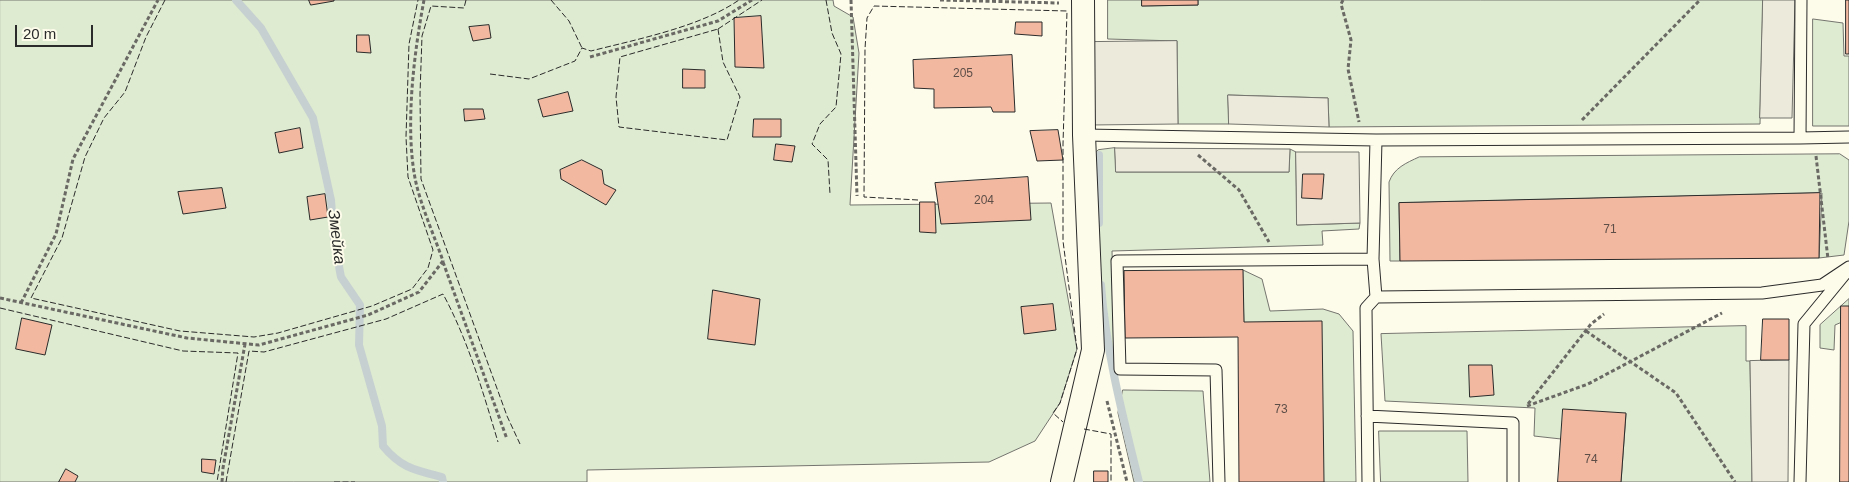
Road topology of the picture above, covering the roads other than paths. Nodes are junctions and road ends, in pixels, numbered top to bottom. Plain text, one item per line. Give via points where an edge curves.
1 (1801, 0) edge
2 (1083, 2) edge
3 (1084, 134) junction
4 (1849, 137) edge
5 (1800, 138) junction
6 (1376, 140) junction
7 (1373, 259) junction
8 (1849, 268) edge
9 (1376, 297) junction
10 (1367, 416) junction
11 (1062, 482) edge
12 (1219, 482) edge
13 (1368, 482) edge
14 (1513, 482) edge
15 (1800, 482) edge

1 - 5 lane
2 - 3 street
3 - 6 lane
3 - 11 street via 1093,350
4 - 5 lane
5 - 6 lane
6 - 7 lane
7 - 9 lane
7 - 12 lane via 1117,261 1120,369 1216,370
8 - 9 lane via 1822,285 1762,293
8 - 15 lane via 1804,324
9 - 10 lane via 1366,308
10 - 13 lane
10 - 14 lane via 1513,423

